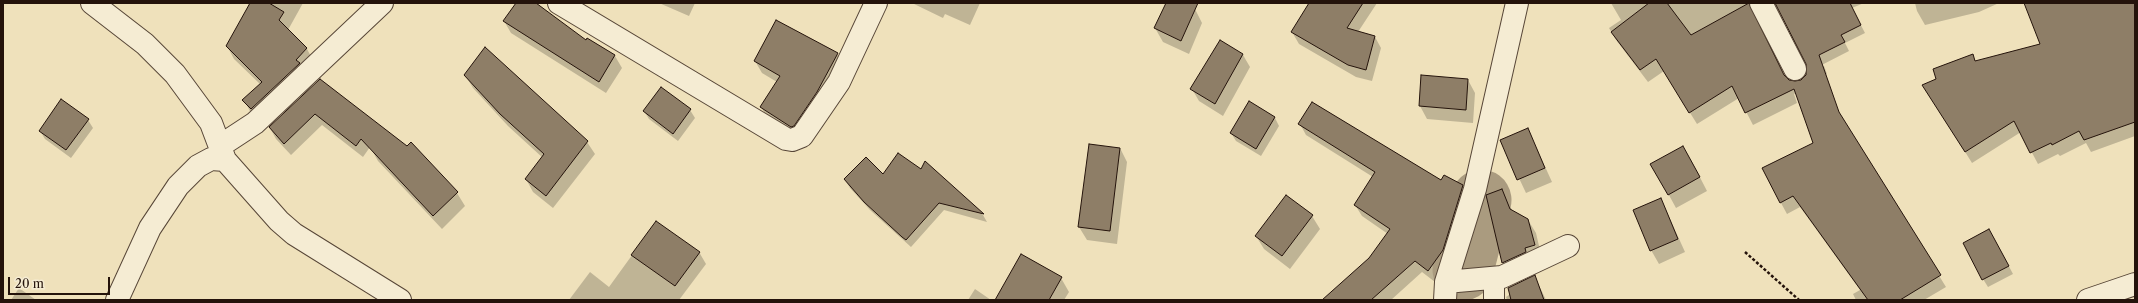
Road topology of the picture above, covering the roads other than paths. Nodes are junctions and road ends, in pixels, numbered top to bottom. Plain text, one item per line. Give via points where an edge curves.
1 (92, 3) edge
2 (382, 3) edge
3 (559, 3) edge
4 (876, 3) edge
5 (1518, 3) edge
6 (1761, 3) edge
7 (1795, 69) dead end
8 (222, 153) junction
9 (1568, 246) dead end
10 (1494, 278) junction
11 (2135, 284) edge
12 (1446, 291) edge
13 (117, 300) edge
14 (400, 300) edge
15 (1494, 300) edge
16 (2088, 300) edge

1 - 8 street via 145,44 175,74 211,123
2 - 8 street
3 - 4 street via 786,139 792,140 802,136 839,82
5 - 12 street via 1475,189
6 - 7 street
8 - 13 street via 198,166 178,186 150,228
8 - 14 street via 279,221 294,234
9 - 10 street via 1502,277
10 - 12 street
10 - 15 lane
11 - 16 street

